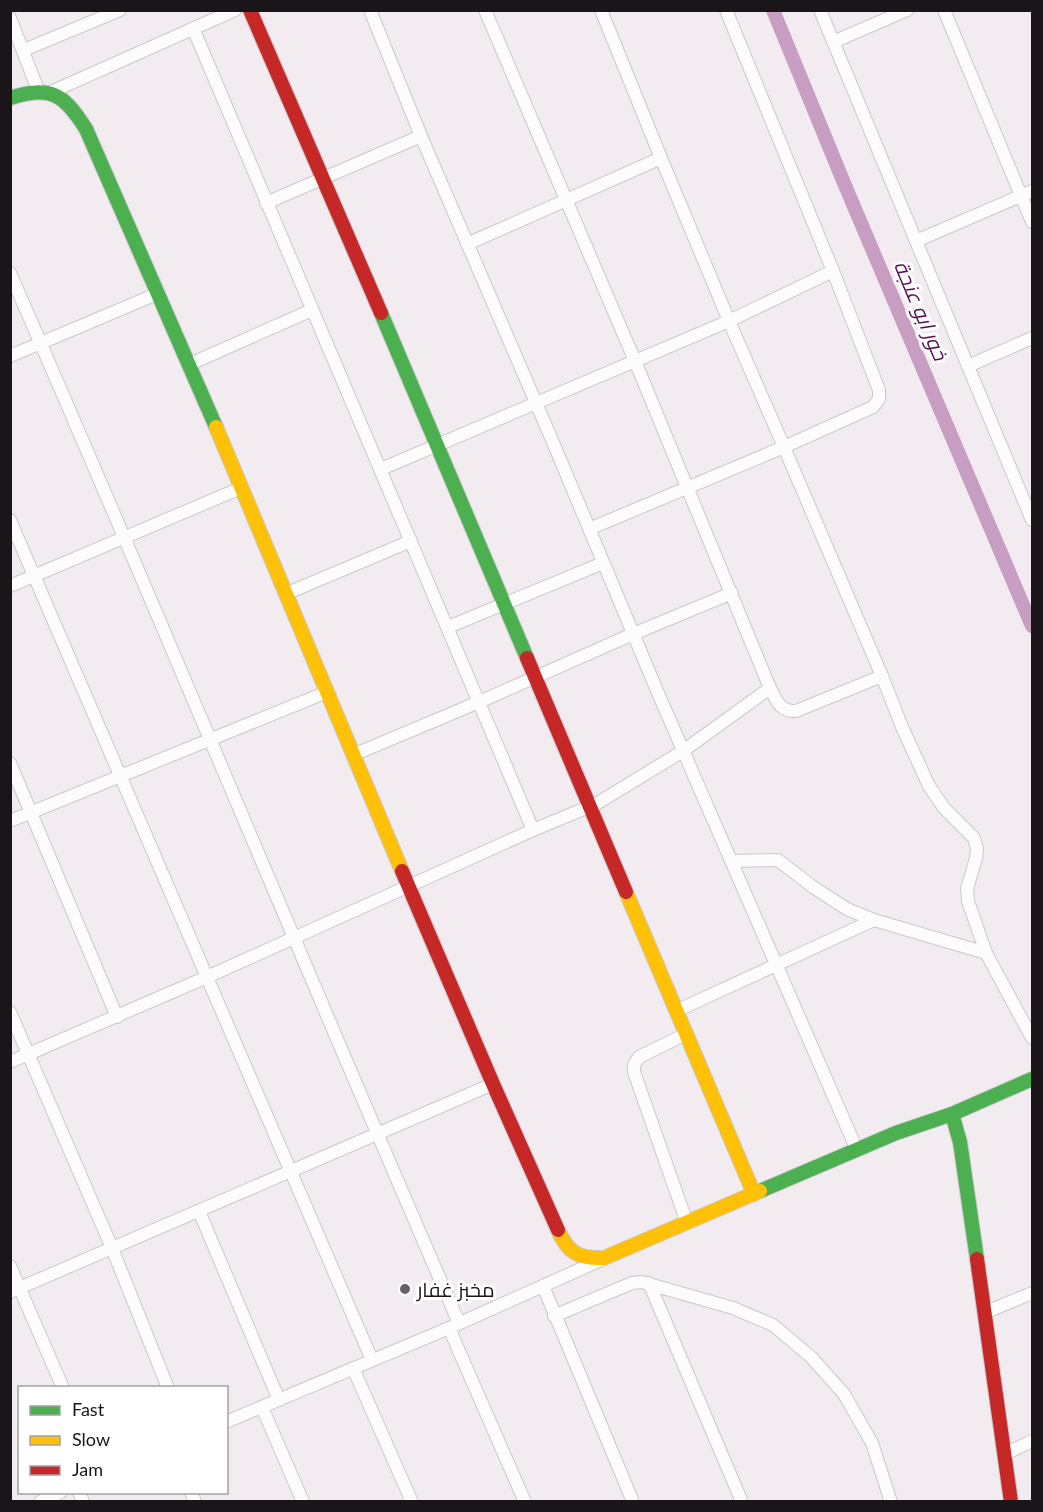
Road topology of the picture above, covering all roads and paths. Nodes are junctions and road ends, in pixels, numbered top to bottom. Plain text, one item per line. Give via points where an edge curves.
1 (235, 10) edge
2 (250, 10) edge
3 (370, 10) edge
4 (485, 10) edge
5 (601, 10) edge
6 (726, 10) edge
7 (820, 10) edge
8 (907, 10) edge
9 (944, 10) edge
10 (113, 12) edge
11 (10, 18) edge
12 (193, 28) junction
13 (833, 42) junction
14 (24, 50) junction
15 (45, 91) junction
16 (10, 98) edge
17 (421, 136) junction
18 (661, 158) junction
19 (324, 178) junction
20 (1027, 194) edge
21 (565, 199) junction
22 (266, 203) junction
23 (1032, 222) edge
24 (916, 241) junction
25 (467, 244) junction
26 (833, 271) junction
27 (10, 273) edge
28 (159, 293) junction
29 (312, 310) junction
30 (729, 321) junction
31 (1032, 338) edge
32 (41, 343) junction
33 (10, 356) edge
34 (635, 361) junction
35 (190, 364) junction
36 (968, 366) junction
37 (536, 404) junction
38 (437, 445) junction
39 (784, 447) junction
40 (381, 469) junction
41 (687, 486) junction
42 (242, 488) junction
43 (10, 520) edge
44 (1032, 520) edge
45 (589, 529) junction
46 (126, 537) junction
47 (411, 541) junction
48 (603, 563) junction
49 (35, 576) junction
50 (10, 586) edge
51 (732, 593) junction
52 (285, 594) junction
53 (504, 603) junction
54 (447, 627) junction
55 (633, 634) junction
56 (882, 676) junction
57 (534, 678) junction
58 (770, 688) junction
59 (327, 692) junction
60 (479, 702) junction
61 (210, 740) junction
62 (683, 751) junction
63 (353, 754) junction
64 (10, 763) edge
65 (122, 776) junction
66 (589, 807) junction
67 (32, 812) junction
68 (10, 821) edge
69 (533, 830) junction
70 (732, 861) junction
71 (410, 887) junction
72 (874, 920) junction
73 (293, 938) junction
74 (986, 953) junction
75 (777, 966) junction
76 (207, 977) junction
77 (676, 1011) junction
78 (10, 1012) edge
79 (117, 1017) junction
80 (686, 1034) junction
81 (1032, 1038) edge
82 (28, 1054) junction
83 (10, 1062) edge
84 (1031, 1083) edge
85 (493, 1084) junction
86 (952, 1114) junction
87 (377, 1134) junction
88 (857, 1150) junction
89 (291, 1172) junction
90 (754, 1194) junction
91 (199, 1211) junction
92 (687, 1223) junction
93 (112, 1248) junction
94 (604, 1258) junction
95 (10, 1266) edge
96 (649, 1283) junction
97 (543, 1286) junction
98 (15, 1290) edge
99 (1032, 1293) edge
100 (984, 1313) junction
101 (554, 1316) junction
102 (454, 1325) junction
103 (372, 1360) junction
104 (353, 1368) junction
105 (62, 1386) edge
106 (167, 1386) edge
107 (279, 1400) junction
108 (262, 1407) junction
109 (228, 1421) edge
110 (1032, 1441) edge
111 (1005, 1454) junction
112 (57, 1494) edge
113 (40, 1502) edge
114 (303, 1502) edge
115 (412, 1502) edge
116 (525, 1502) edge
117 (633, 1502) edge
118 (742, 1502) edge
119 (891, 1502) edge
120 (1011, 1502) edge

1 - 12 street
2 - 19 main road
3 - 17 street
4 - 21 street
5 - 18 street
6 - 26 street
7 - 13 street
8 - 13 street
9 - 20 street
10 - 14 street
11 - 14 street
12 - 15 street
12 - 22 street
13 - 24 street
14 - 15 street
15 - 16 main road
15 - 28 main road via 66,100 86,129
17 - 19 street
17 - 25 street
18 - 21 street
18 - 30 street
19 - 22 street
19 - 38 main road
20 - 23 street
20 - 24 street
21 - 25 street
21 - 34 street
22 - 29 street
24 - 36 street
25 - 37 street
26 - 30 street
26 - 39 street via 879,390 879,399 873,406
27 - 32 street
28 - 32 street
28 - 35 main road
29 - 35 street
29 - 40 street
30 - 34 street
30 - 39 street
31 - 36 street
32 - 33 street
32 - 46 street
34 - 37 street
34 - 41 street
35 - 42 main road
36 - 44 street
37 - 38 street
37 - 45 street
38 - 40 street
38 - 53 main road
39 - 41 street
39 - 56 street
40 - 47 street
41 - 45 street
41 - 51 street
42 - 46 street
42 - 52 main road
43 - 49 street
45 - 48 street
46 - 49 street
46 - 61 street
47 - 52 street
47 - 54 street
48 - 53 street
48 - 55 street
49 - 50 street
49 - 65 street
51 - 55 street
51 - 58 street
52 - 59 main road
53 - 54 street
53 - 57 main road
54 - 60 street
55 - 57 street
55 - 62 street
56 - 58 street via 795,711 780,707
56 - 74 street via 929,786 944,808 974,838 977,849 968,902
57 - 60 street
57 - 66 main road
58 - 62 street
59 - 61 street
59 - 63 main road
60 - 63 street
60 - 69 street
61 - 65 street
61 - 73 street
62 - 66 street
62 - 70 street
63 - 71 main road
64 - 67 street
65 - 67 street
65 - 76 street
66 - 69 street
66 - 77 main road
67 - 68 street
67 - 79 street
69 - 71 street
70 - 72 street via 778,861 837,903
70 - 75 street
71 - 73 street
71 - 85 main road
72 - 74 street
72 - 75 street
73 - 76 street
73 - 87 street
74 - 81 street
75 - 77 street
75 - 88 street
76 - 79 street
76 - 89 street
77 - 80 main road
78 - 82 street
79 - 82 street
80 - 90 main road
80 - 92 street via 639,1057 634,1072
82 - 83 street
82 - 93 street
84 - 86 main road
85 - 87 street
85 - 94 main road via 565,1246 587,1259
86 - 88 main road
86 - 100 main road via 960,1142
87 - 89 street
87 - 102 street
88 - 90 main road
89 - 91 street
89 - 103 street
90 - 92 main road
91 - 93 street
91 - 107 street
92 - 94 main road
93 - 98 street
93 - 106 street
94 - 97 street
95 - 98 street
96 - 101 street via 632,1283
96 - 118 street
96 - 119 street via 733,1308 773,1325 811,1357 844,1394 872,1443
97 - 101 street
97 - 102 street
98 - 105 street
99 - 100 street
100 - 111 main road
101 - 117 street
102 - 103 street
102 - 116 street
103 - 104 street
104 - 107 street
104 - 115 street
107 - 108 street
108 - 109 street
108 - 114 street
110 - 111 street
111 - 120 main road
112 - 113 street

